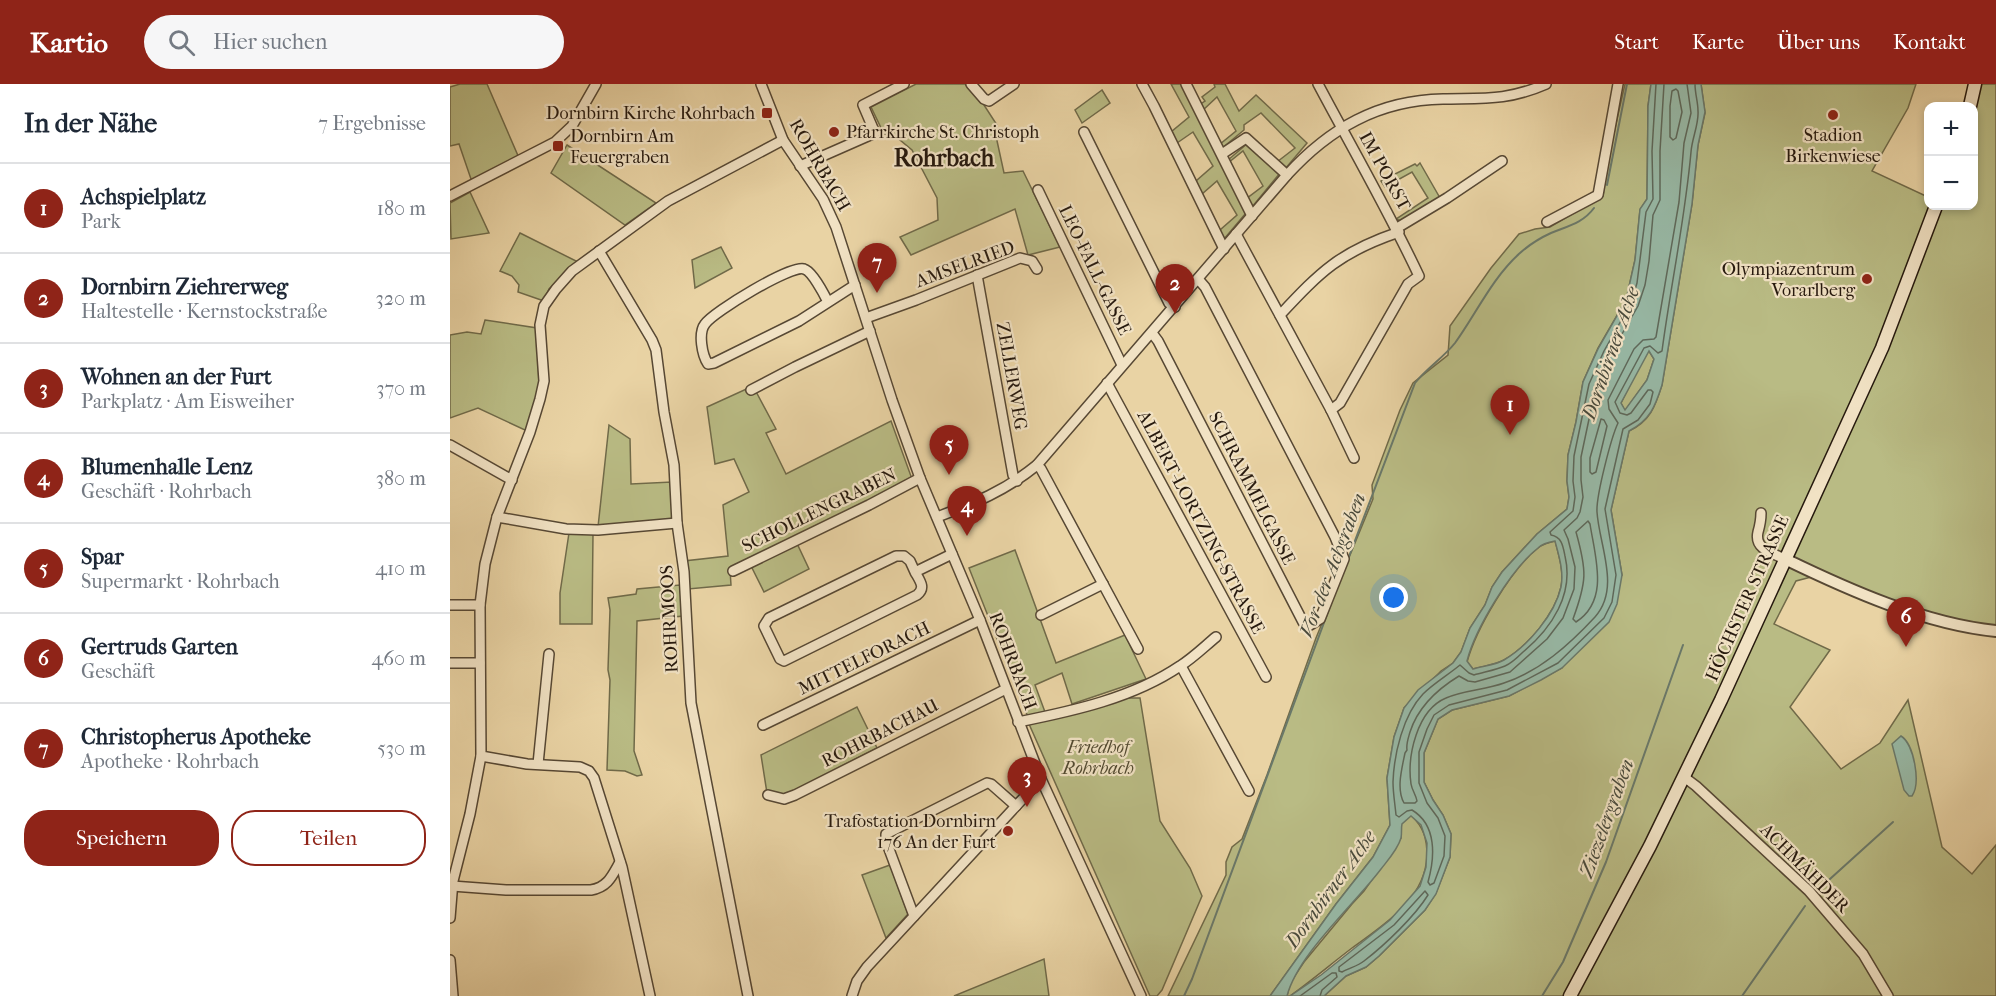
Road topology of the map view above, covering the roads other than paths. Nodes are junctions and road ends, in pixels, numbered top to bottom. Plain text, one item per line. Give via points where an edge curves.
1 (596, 84) edge
2 (761, 84) edge
3 (904, 84) edge
4 (971, 84) edge
5 (1014, 84) edge
6 (1142, 84) edge
7 (1186, 84) edge
8 (1318, 84) edge
9 (1546, 84) edge
10 (1618, 84) edge
11 (1976, 84) edge
12 (1971, 102) edge
13 (1342, 127) junction
14 (1084, 132) dead end
15 (783, 140) junction
16 (1222, 154) junction
17 (1502, 161) dead end
18 (800, 166) junction
19 (1287, 175) junction
20 (1038, 190) dead end
21 (450, 196) edge
22 (1934, 210) edge
23 (1252, 216) junction
24 (1547, 222) dead end
25 (1398, 230) junction
26 (1236, 234) junction
27 (1224, 249) junction
28 (599, 251) junction
29 (1036, 269) dead end
30 (977, 274) junction
31 (1198, 279) junction
32 (855, 285) junction
33 (828, 302) junction
34 (1174, 307) junction
35 (1280, 315) junction
36 (866, 318) junction
37 (870, 331) junction
38 (1152, 333) junction
39 (1122, 365) junction
40 (1107, 383) junction
41 (751, 390) dead end
42 (1331, 410) junction
43 (450, 445) edge
44 (1354, 458) dead end
45 (1037, 465) junction
46 (920, 478) junction
47 (512, 480) junction
48 (1017, 482) junction
49 (1761, 513) dead end
50 (497, 517) junction
51 (937, 517) junction
52 (677, 523) junction
53 (952, 554) junction
54 (1785, 559) junction
55 (733, 571) dead end
56 (915, 572) junction
57 (1103, 584) junction
58 (450, 605) edge
59 (480, 605) junction
60 (1041, 615) dead end
61 (980, 620) junction
62 (1996, 631) edge
63 (1216, 636) dead end
64 (1138, 649) dead end
65 (549, 654) dead end
66 (450, 663) edge
67 (480, 663) junction
68 (1181, 666) junction
69 (1266, 677) dead end
70 (1006, 689) junction
71 (1018, 722) junction
72 (763, 725) dead end
73 (482, 756) junction
74 (538, 764) junction
75 (1684, 777) junction
76 (1041, 779) junction
77 (1249, 791) dead end
78 (768, 795) dead end
79 (1016, 806) junction
80 (620, 862) junction
81 (452, 886) junction
82 (914, 916) junction
83 (450, 918) edge
84 (450, 960) edge
85 (453, 996) edge
86 (650, 996) edge
87 (748, 996) edge
88 (852, 996) edge
89 (1141, 996) edge
90 (1570, 996) edge
91 (1888, 996) edge

1 - 21 street via 572,126 555,142
2 - 15 street, ROHRBACH
3 - 18 street via 863,105 875,133
4 - 5 street via 989,101
6 - 27 street
7 - 16 street
8 - 13 street, IM PORST
9 - 13 street via 1502,98 1442,99 1398,105
10 - 24 street via 1598,195
11 - 12 main road
13 - 19 street
13 - 25 street, IM PORST
14 - 34 street
15 - 18 street, ROHRBACH
15 - 28 street via 668,201
16 - 19 street via 1246,138
16 - 23 street
17 - 25 street
18 - 32 street, ROHRBACH via 832,217
19 - 23 street
20 - 39 street, LEO-FALL-GASSE
22 - 54 main road, HÖCHSTER STRASSE via 1884,343
23 - 26 street
25 - 35 street via 1338,259
25 - 42 street, IM PORST via 1419,276 1408,284 1340,403
26 - 27 street
26 - 35 street
27 - 31 street
28 - 47 street via 572,271 544,306 540,326 544,381 536,416
28 - 52 street, ROHRMOOS via 656,350 674,465
29 - 30 street, AMSELRIED via 1032,261 1020,258
30 - 36 street, AMSELRIED
30 - 48 street, ZELLERWEG
31 - 34 street
31 - 38 street, SCHRAMMELGASSE via 1239,350 1344,559 1320,619 1310,625 1304,622
32 - 33 street
32 - 36 street, ROHRBACH
33 - 33 street via 782,331 714,363 708,364 704,359 704,325 759,286 791,271 804,268 809,272
34 - 38 street
35 - 42 street
36 - 37 street, ROHRBACH
37 - 41 street
37 - 46 street, ROHRBACH
38 - 39 street
39 - 40 street
40 - 45 street
40 - 69 street, ALBERT-LORTZING-STRASSE
42 - 44 street
43 - 47 street
45 - 48 street
45 - 57 street
46 - 51 street, ROHRBACH
46 - 55 street, SCHOLLENGRABEN
47 - 50 street
48 - 51 street
49 - 54 street via 1758,543
50 - 52 street via 587,530
50 - 59 street
51 - 53 street, ROHRBACH
52 - 87 street, ROHRMOOS via 684,572 691,703
53 - 56 street
53 - 61 street, ROHRBACH
54 - 62 street via 1903,610
54 - 75 main road, HÖCHSTER STRASSE
56 - 56 street via 910,561 896,556 769,618 764,626 780,660 917,595 922,586
57 - 60 street
57 - 64 street
58 - 59 street
59 - 67 street
61 - 70 street, ROHRBACH
61 - 72 street, MITTELFORACH
63 - 68 street
65 - 74 street
66 - 67 street
67 - 73 street
68 - 71 street via 1133,691
68 - 77 street
70 - 71 street, ROHRBACH
70 - 78 street, ROHRBACHAU via 795,795 784,799
71 - 76 street, ROHRBACH
73 - 74 street
73 - 81 street
74 - 80 street via 590,771
75 - 90 main road, HÖCHSTER STRASSE
75 - 91 street, ACHMÄHDER via 1809,891 1863,954
76 - 79 street
76 - 89 street, ROHRBACH
79 - 82 street
79 - 82 street via 987,783 886,834
80 - 81 street via 608,884 600,889
80 - 86 street
81 - 83 street
82 - 88 street via 867,967
84 - 85 street

